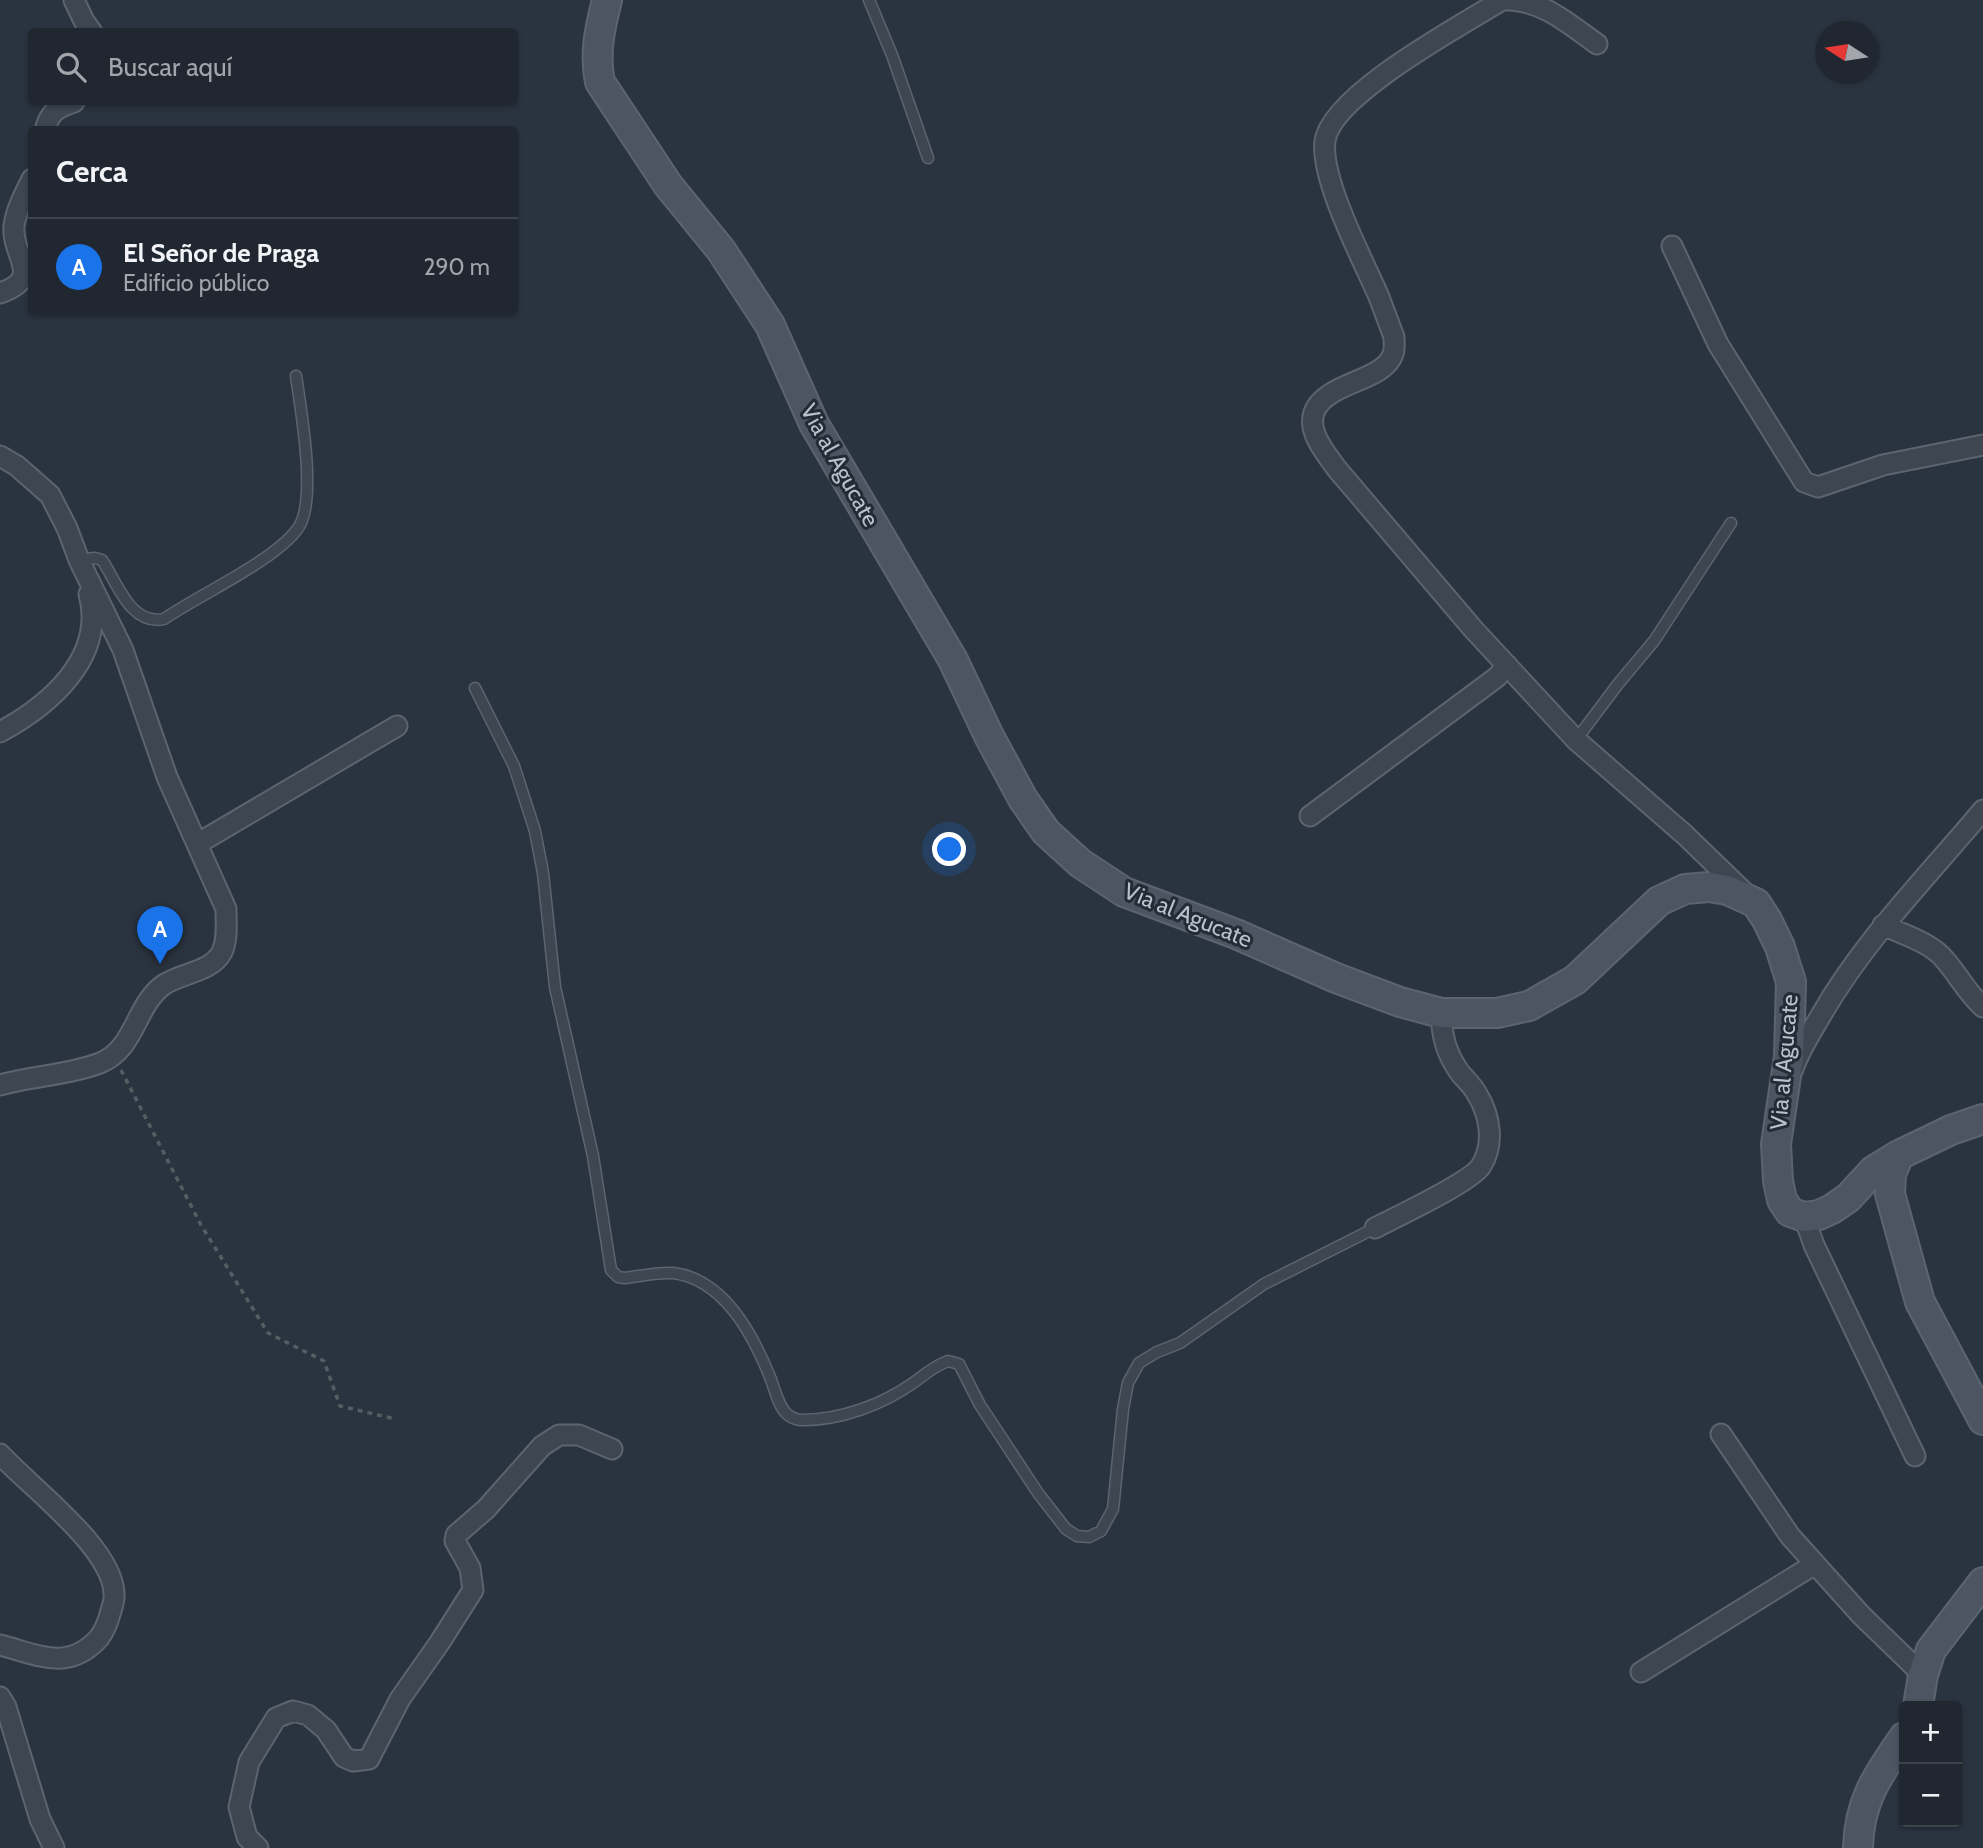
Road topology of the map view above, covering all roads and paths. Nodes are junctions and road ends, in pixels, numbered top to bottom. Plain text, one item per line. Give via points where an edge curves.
1 (74, 0) edge
2 (607, 0) edge
3 (869, 0) edge
4 (1510, 0) edge
5 (89, 28) edge
6 (1597, 44) dead end
7 (64, 105) edge
8 (46, 126) edge
9 (928, 158) dead end
10 (28, 189) edge
11 (1672, 246) dead end
12 (0, 293) edge
13 (296, 376) dead end
14 (1983, 445) edge
15 (0, 456) edge
16 (1731, 523) dead end
17 (79, 560) junction
18 (1507, 665) junction
19 (475, 688) dead end
20 (397, 726) dead end
21 (0, 732) edge
22 (1576, 740) junction
23 (1310, 816) dead end
24 (1979, 819) edge
25 (197, 844) junction
26 (1756, 903) junction
27 (1883, 925) junction
28 (1983, 1007) edge
29 (1441, 1013) junction
30 (114, 1055) junction
31 (0, 1085) edge
32 (1781, 1107) junction
33 (1983, 1119) edge
34 (1899, 1155) junction
35 (1804, 1217) junction
36 (1375, 1228) joint
37 (395, 1419) dead end
38 (1983, 1420) edge
39 (1721, 1434) dead end
40 (612, 1450) dead end
41 (0, 1454) edge
42 (1915, 1456) dead end
43 (1815, 1564) junction
44 (1983, 1582) edge
45 (0, 1645) edge
46 (1641, 1672) dead end
47 (1923, 1675) junction
48 (0, 1697) edge
49 (1919, 1701) edge
50 (1899, 1745) edge
51 (54, 1848) edge
52 (258, 1848) edge
53 (1858, 1848) edge

1 - 5 street
2 - 29 street, Via al Agucate via 596,63 600,82 770,325 814,424 953,660 1023,799 1046,832 1080,863 1124,892 1336,978
3 - 9 lane
4 - 6 street via 1548,9
4 - 18 street via 1502,0 1368,86 1329,124 1324,144 1326,168 1394,337 1394,353 1385,367 1330,392 1314,411 1313,427 1318,443 1337,469
7 - 8 street via 55,108
10 - 12 street via 14,222 25,270 21,282
11 - 14 street via 1718,344 1804,482 1818,487 1883,465
13 - 17 lane via 306,501 298,527 282,545 155,621 137,612 102,560
15 - 17 street via 50,495
16 - 22 lane via 1654,641
17 - 21 street via 94,613 87,651 64,686
17 - 25 street via 123,650 167,777
18 - 22 street
18 - 23 street
19 - 36 lane via 514,766 535,831 555,988 593,1156 611,1270 625,1278 674,1273 700,1282 728,1303 747,1329 789,1416 818,1419 856,1410 889,1398 933,1366 948,1360 959,1364 980,1405 1038,1493 1066,1529 1089,1537 1101,1531 1113,1509 1123,1409 1128,1383 1139,1363 1180,1343 1264,1284
20 - 25 street
22 - 26 street
24 - 27 street
25 - 30 street via 226,909 221,953 207,966 164,984 149,998 133,1032
26 - 29 street, Via al Agucate via 1718,888 1685,889 1659,901 1575,980 1529,1006 1497,1013
26 - 32 street, Via al Agucate via 1780,947 1791,982 1789,1056
27 - 28 street via 1945,958 1969,995
27 - 32 street via 1833,993 1797,1056
29 - 36 street via 1447,1052 1478,1094 1487,1118 1490,1136 1486,1153 1480,1167 1456,1185
30 - 31 street via 99,1063
30 - 37 path via 201,1225 268,1333 324,1362 340,1406
32 - 35 street, Via al Agucate via 1778,1181 1790,1212
33 - 34 street
34 - 35 street via 1873,1171 1832,1209
34 - 38 street via 1891,1174 1890,1194 1920,1302
35 - 42 street
39 - 43 street via 1790,1536
40 - 52 street via 579,1435 559,1435 542,1446 486,1509 456,1535 470,1567 473,1590 400,1699 369,1759 344,1757 326,1730 308,1714 293,1711 276,1718 249,1762 239,1807 247,1837
41 - 45 street via 79,1530 105,1566 115,1595 101,1635 84,1652 63,1660
43 - 46 street
43 - 47 street
44 - 47 street via 1931,1650
47 - 49 street
48 - 51 street
50 - 53 street via 1867,1794

